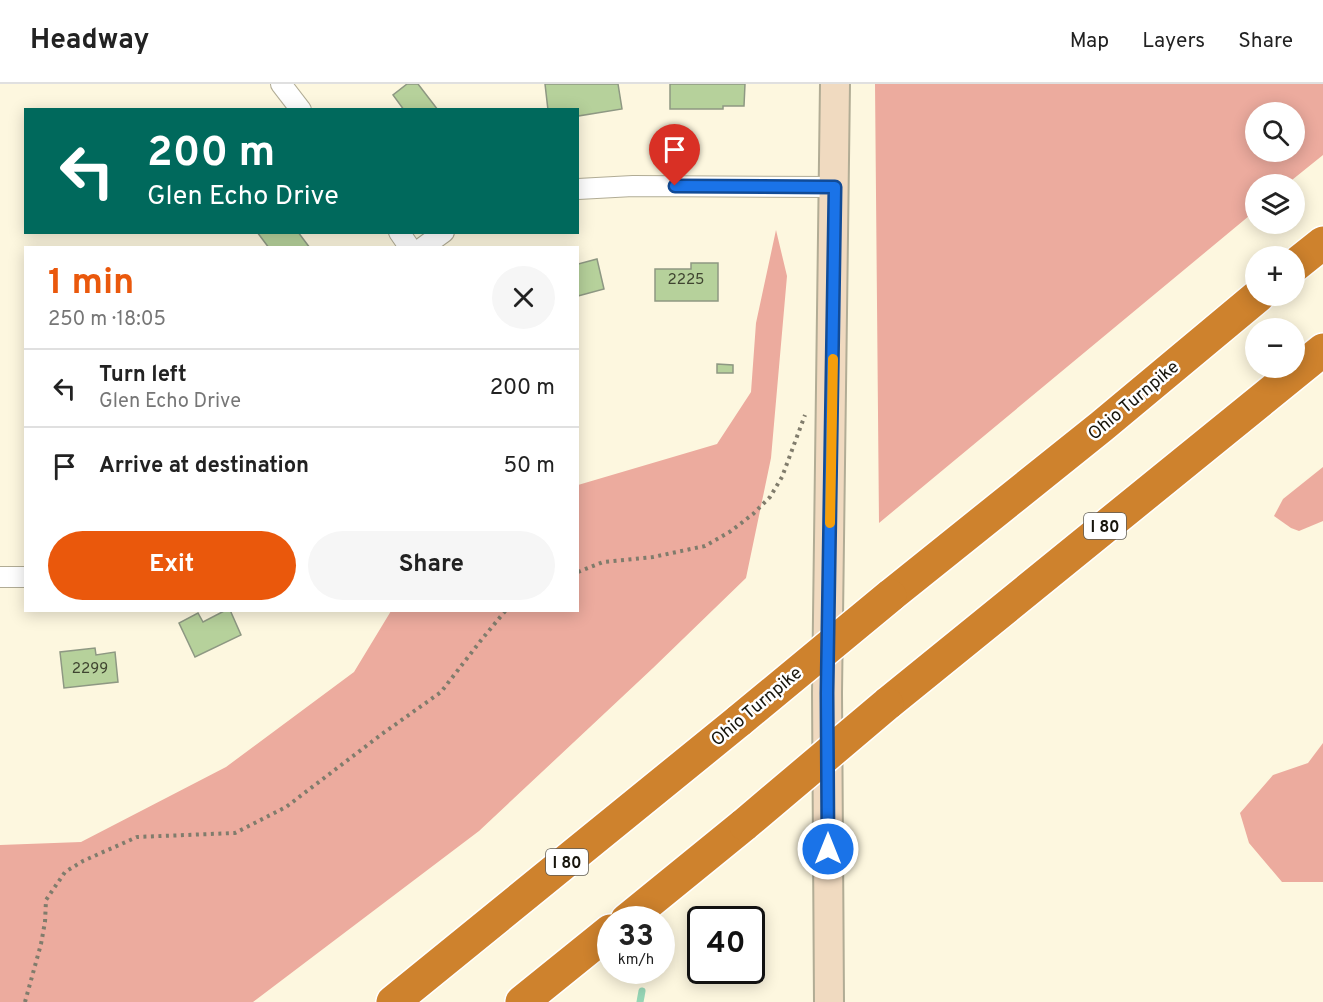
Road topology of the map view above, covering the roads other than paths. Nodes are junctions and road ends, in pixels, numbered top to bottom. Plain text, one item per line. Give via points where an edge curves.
1 (281, 84) edge
2 (835, 84) edge
3 (299, 108) edge
4 (835, 187) junction
5 (579, 189) edge
6 (441, 234) edge
7 (1323, 243) edge
8 (425, 246) edge
9 (1305, 257) edge
10 (1246, 306) edge
11 (1323, 350) edge
12 (0, 577) edge
13 (24, 577) edge
14 (644, 906) edge
15 (597, 941) edge
16 (393, 1002) edge
17 (522, 1002) edge
18 (829, 1002) edge

1 - 3 street
2 - 4 street
4 - 5 street
4 - 18 street via 827,693
6 - 8 street
7 - 9 highway
10 - 16 highway, Ohio Turnpike / I 80, bridge
11 - 14 highway, I 80, bridge
12 - 13 street
15 - 17 highway

